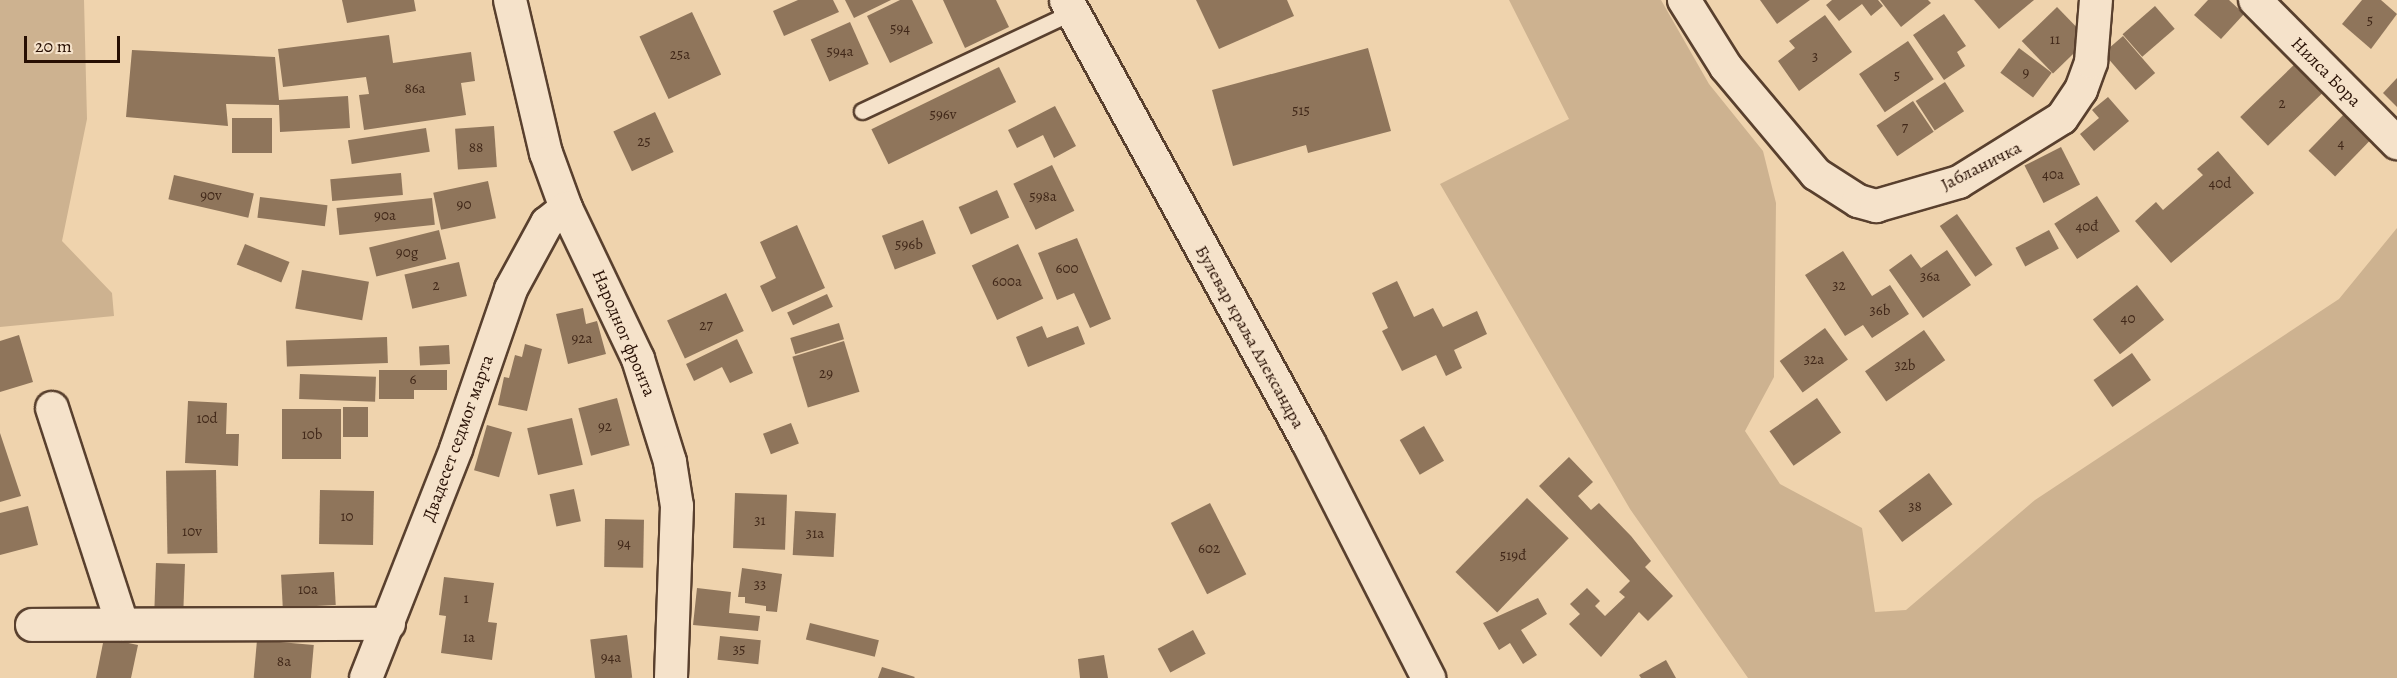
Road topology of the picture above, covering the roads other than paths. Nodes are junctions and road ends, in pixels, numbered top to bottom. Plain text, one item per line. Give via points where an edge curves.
1 (510, 0) edge
2 (1684, 0) edge
3 (2255, 0) edge
4 (2094, 2) edge
5 (1069, 6) edge
6 (862, 111) dead end
7 (2397, 143) edge
8 (566, 208) junction
9 (52, 408) dead end
10 (122, 624) junction
11 (389, 624) junction
12 (32, 625) dead end
13 (366, 678) edge
14 (671, 678) edge
15 (1428, 678) edge

1 - 8 street, Народног фронта via 533,106
2 - 4 street, Јабланичка via 1726,67 1816,174 1858,201 1876,206 1959,182 2062,118 2080,90 2091,62
3 - 7 street, Нилса Бора
5 - 6 lane
5 - 15 main road, Булевар краља Александра via 1313,452
8 - 11 street, Двадесет седмог марта via 547,223 511,289 456,449
8 - 14 street, Народног фронта via 638,359 670,462 677,506
9 - 10 street
10 - 11 street
10 - 12 street
11 - 13 street, Двадесет седмог марта

